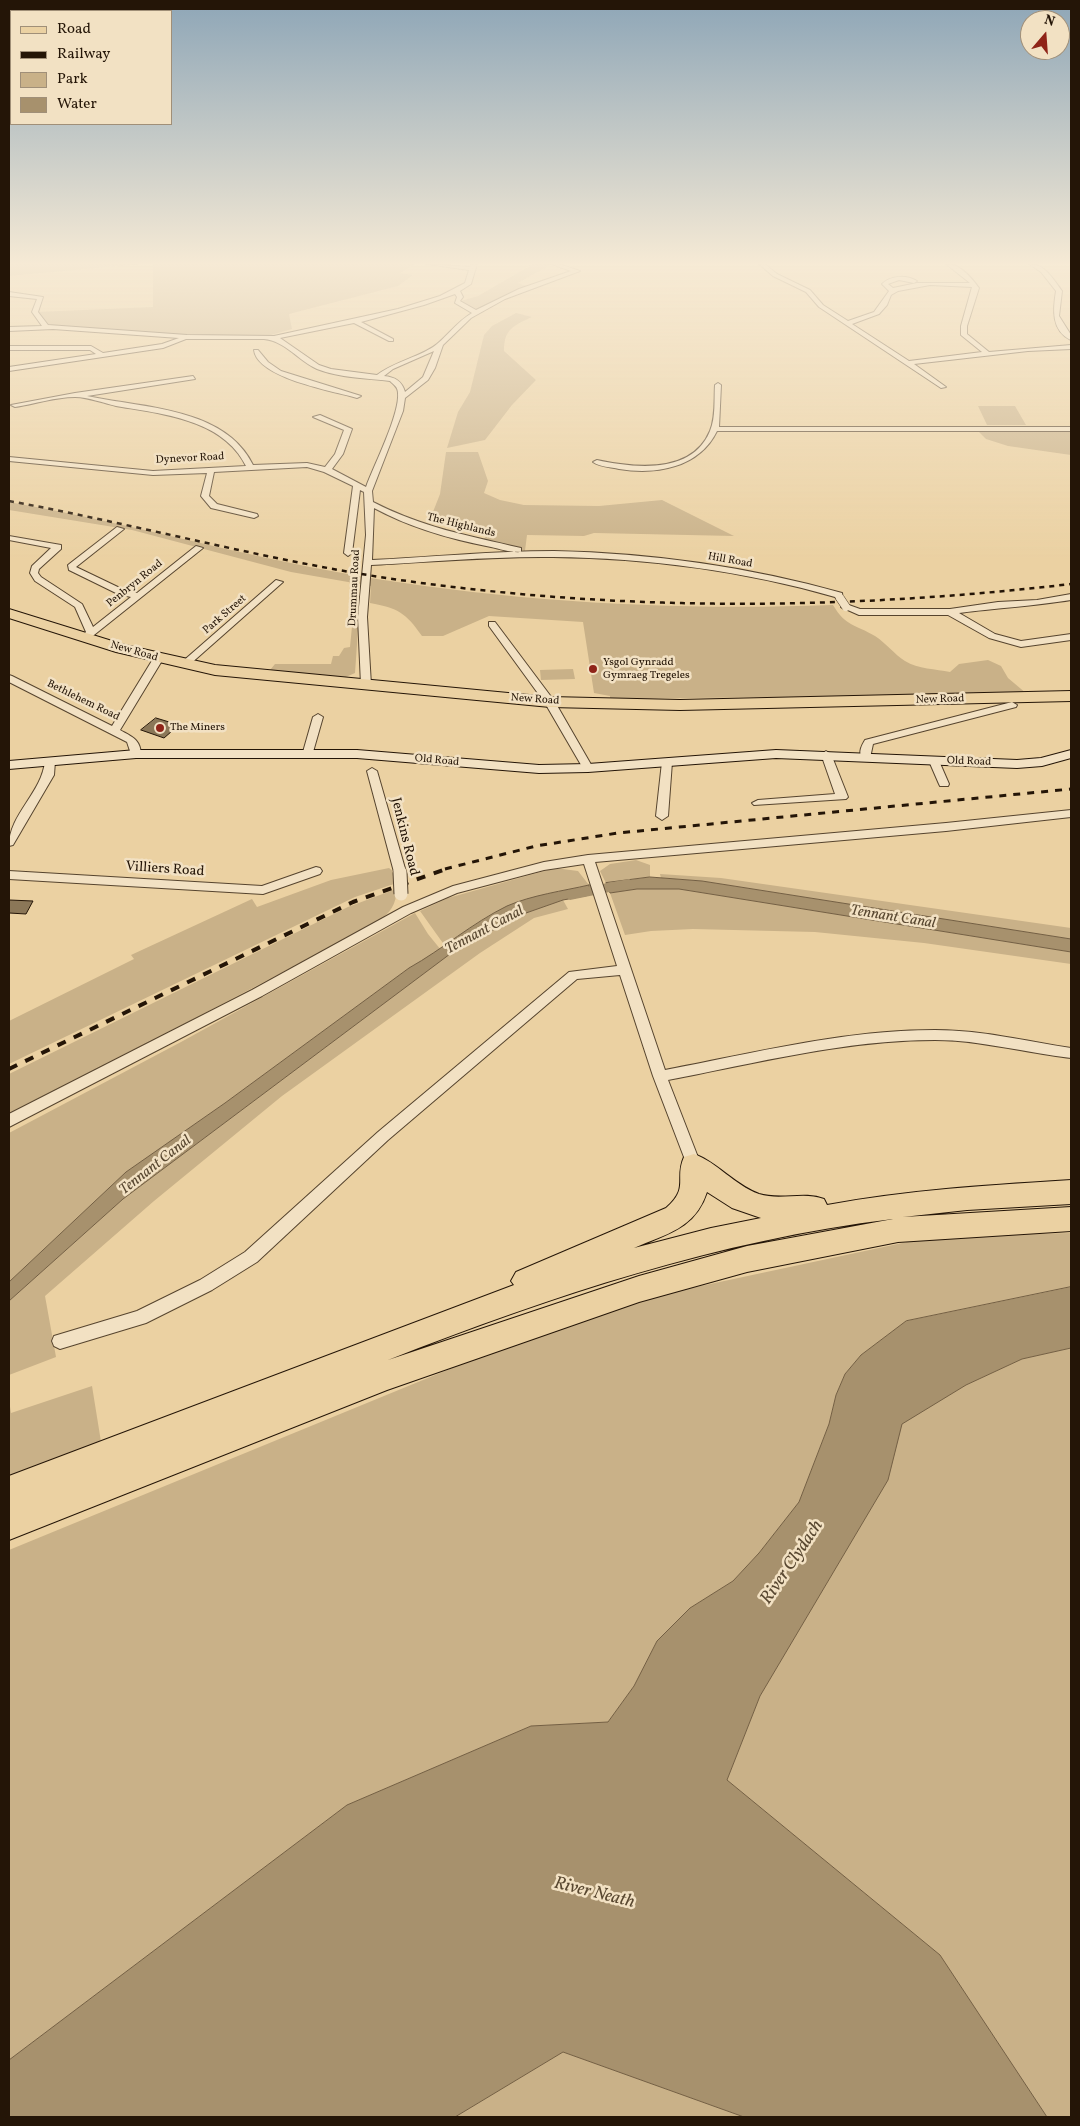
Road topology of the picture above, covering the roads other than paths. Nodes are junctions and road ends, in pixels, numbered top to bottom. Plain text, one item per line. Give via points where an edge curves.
1 (51, 363) edge
2 (266, 363) edge
3 (313, 363) edge
4 (405, 363) edge
5 (434, 363) edge
6 (909, 363) edge
7 (9, 369) edge
8 (346, 374) junction
9 (380, 376) junction
10 (193, 378) dead end
11 (718, 385) dead end
12 (940, 386) dead end
13 (335, 388) junction
14 (75, 395) junction
15 (357, 396) dead end
16 (402, 397) junction
17 (15, 405) dead end
18 (317, 417) dead end
19 (715, 429) junction
20 (1071, 429) edge
21 (9, 459) edge
22 (597, 462) dead end
23 (250, 468) junction
24 (211, 470) junction
25 (327, 470) junction
26 (356, 486) junction
27 (368, 492) junction
28 (370, 503) junction
29 (254, 516) dead end
30 (120, 529) dead end
31 (9, 538) edge
32 (199, 548) dead end
33 (348, 552) dead end
34 (552, 554) junction
35 (368, 563) junction
36 (278, 582) dead end
37 (139, 596) junction
38 (1071, 597) edge
39 (950, 612) junction
40 (9, 613) edge
41 (492, 624) dead end
42 (88, 635) junction
43 (1071, 638) edge
44 (158, 659) junction
45 (185, 664) junction
46 (9, 678) edge
47 (366, 685) junction
48 (1071, 696) edge
49 (550, 702) junction
50 (1012, 705) dead end
51 (318, 717) dead end
52 (115, 730) junction
53 (308, 752) junction
54 (136, 754) junction
55 (826, 754) junction
56 (1071, 754) edge
57 (866, 756) junction
58 (50, 761) junction
59 (934, 761) junction
60 (667, 762) junction
61 (9, 765) edge
62 (588, 768) junction
63 (372, 771) dead end
64 (944, 784) dead end
65 (758, 803) dead end
66 (1071, 813) edge
67 (662, 816) dead end
68 (9, 842) edge
69 (588, 859) junction
70 (316, 872) dead end
71 (9, 875) edge
72 (407, 910) junction
73 (625, 970) junction
74 (1071, 1053) edge
75 (660, 1076) junction
76 (9, 1121) edge
77 (694, 1165) junction
78 (1071, 1192) edge
79 (866, 1210) junction
80 (1071, 1219) edge
81 (491, 1306) junction
82 (60, 1342) dead end
83 (9, 1492) edge
84 (9, 1523) edge

1 - 7 street
2 - 13 street via 303,382
3 - 8 street
4 - 9 street
5 - 16 street via 431,373 418,388
6 - 12 street
8 - 9 street
8 - 13 street
9 - 16 street via 392,379 400,386
10 - 14 street
11 - 19 street
13 - 15 street
14 - 17 street
14 - 23 street via 196,422 224,435 244,453
16 - 27 street via 400,411
18 - 25 street via 348,429 339,454
19 - 20 street
19 - 22 street via 696,456 685,462 642,468
21 - 24 street, Dynevor Road via 152,473
23 - 24 street, Dynevor Road
23 - 25 street, Dynevor Road via 307,465
24 - 29 street via 205,496 214,506
25 - 26 street, Dynevor Road
26 - 27 street, Dynevor Road
26 - 33 street, Drummau Road
27 - 28 street, Drummau Road
28 - 34 street, The Highlands via 431,532
28 - 35 street, Drummau Road
30 - 37 street via 72,568 120,592
31 - 42 street via 58,547 35,568 38,579 79,606
32 - 37 street, Penbryn Road
34 - 35 street, Hill Road
34 - 39 street, Hill Road, bridge via 690,565 800,584 839,595 846,607 859,612
35 - 47 street, Drummau Road via 363,607
36 - 45 street, Park Street
37 - 42 street, Penbryn Road
38 - 39 street via 1037,604 998,605
39 - 43 street, Hill Road via 992,636 1011,642 1033,644
40 - 42 main road, New Road
41 - 49 street
42 - 44 main road, New Road
44 - 45 main road, New Road
44 - 52 street
45 - 47 main road, New Road
46 - 52 street, Bethlehem Road
47 - 49 main road, New Road
48 - 49 main road, New Road via 757,704
49 - 62 street
50 - 57 street via 869,742
51 - 53 street
52 - 54 street, Bethlehem Road via 132,740
53 - 54 main road, Old Road
53 - 62 main road, Old Road via 491,767
54 - 58 main road, Old Road
55 - 57 main road, Old Road
55 - 60 main road, Old Road via 776,754
55 - 65 street via 842,797
56 - 59 main road, Old Road via 1042,762 1017,764
57 - 59 main road, Old Road
58 - 61 main road, Old Road
58 - 68 street via 49,775
59 - 64 street
60 - 62 main road, Old Road
60 - 67 street
63 - 72 street, Jenkins Road, bridge
66 - 69 street
69 - 72 street via 544,866 453,890
69 - 73 street
70 - 71 street, Villiers Road via 263,890
72 - 76 street via 257,994
73 - 75 street
73 - 82 street via 574,975 383,1136 251,1257 206,1285 140,1318
74 - 75 street via 937,1036 814,1045
75 - 77 street
77 - 79 highway via 749,1202 774,1209
77 - 81 highway via 696,1184 693,1198 676,1217 527,1280
78 - 79 highway via 967,1198
79 - 81 highway via 711,1240
80 - 84 highway via 898,1230 747,1259 639,1289 387,1375
81 - 83 highway

